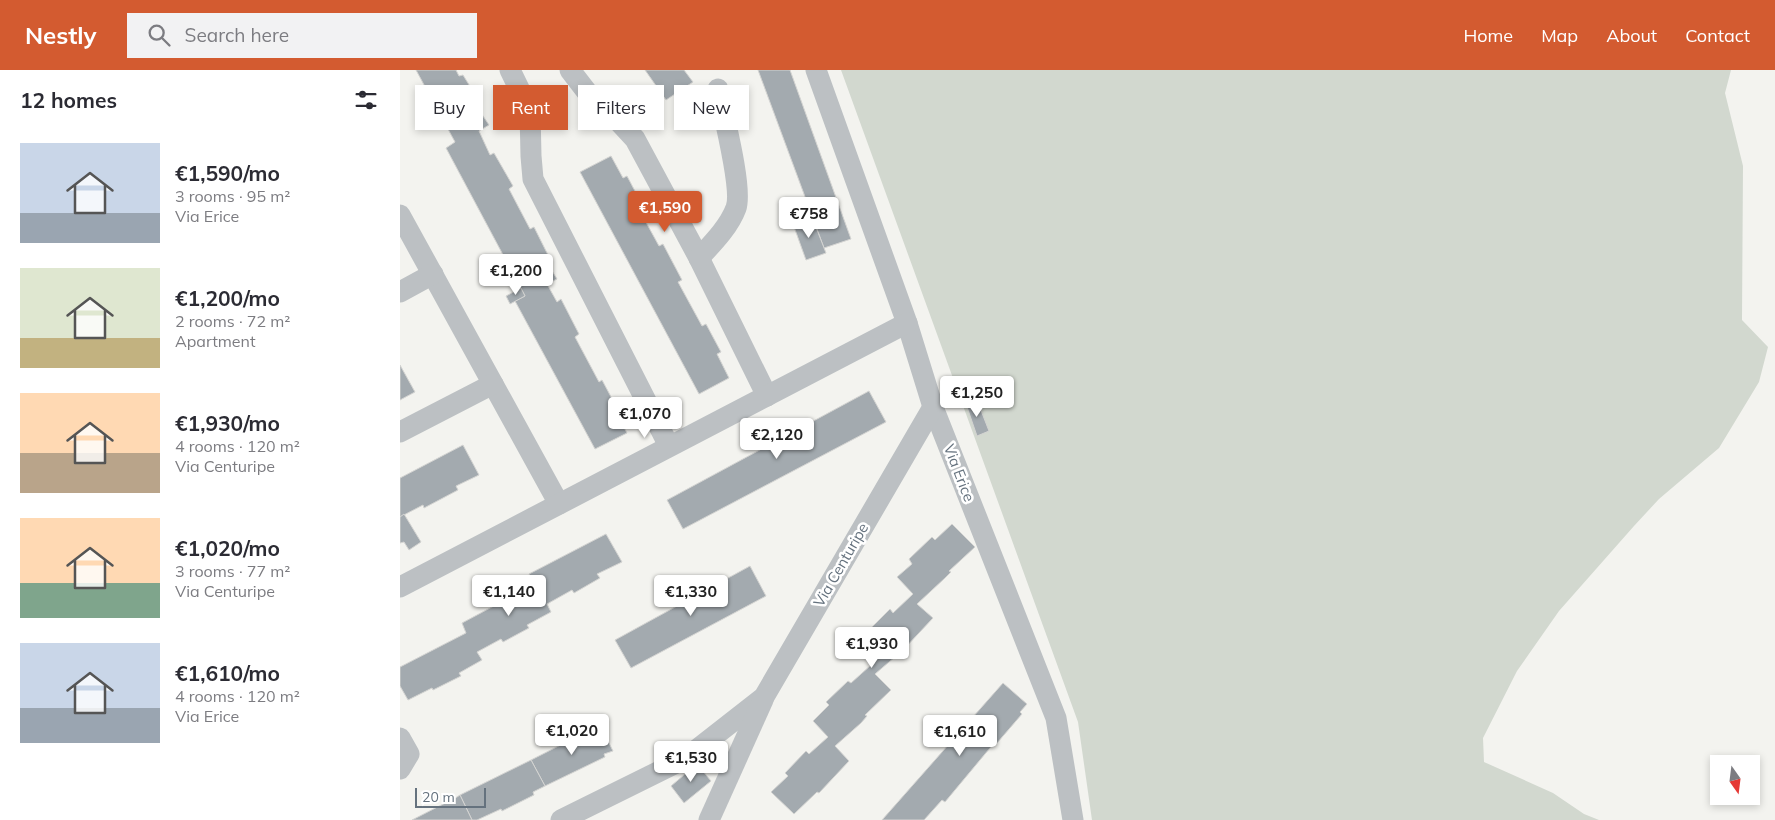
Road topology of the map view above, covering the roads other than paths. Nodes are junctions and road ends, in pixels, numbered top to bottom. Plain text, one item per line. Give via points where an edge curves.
1 (510, 70) edge
2 (570, 70) edge
3 (816, 70) edge
4 (727, 130) edge
5 (400, 215) edge
6 (698, 258) junction
7 (433, 274) junction
8 (400, 292) edge
9 (906, 323) junction
10 (493, 384) junction
11 (767, 396) junction
12 (933, 407) junction
13 (400, 432) edge
14 (670, 446) junction
15 (559, 504) junction
16 (400, 587) edge
17 (764, 698) junction
18 (400, 738) edge
19 (400, 769) edge
20 (561, 820) edge
21 (709, 820) edge
22 (1073, 820) edge

1 - 14 street via 530,111 534,179
2 - 6 street via 590,96 610,112 634,139
3 - 9 street, Via Erice
4 - 6 street via 736,175 737,207 715,242
5 - 7 street
6 - 11 street
7 - 8 street
7 - 10 street
9 - 11 street
9 - 12 street, Via Erice
10 - 13 street
10 - 15 street
11 - 14 street
12 - 17 street, Via Centuripe
12 - 22 street, Via Erice via 1056,718
14 - 15 street
15 - 16 street
17 - 20 street, Via Centuripe via 686,758
17 - 21 street
18 - 19 street via 409,754

